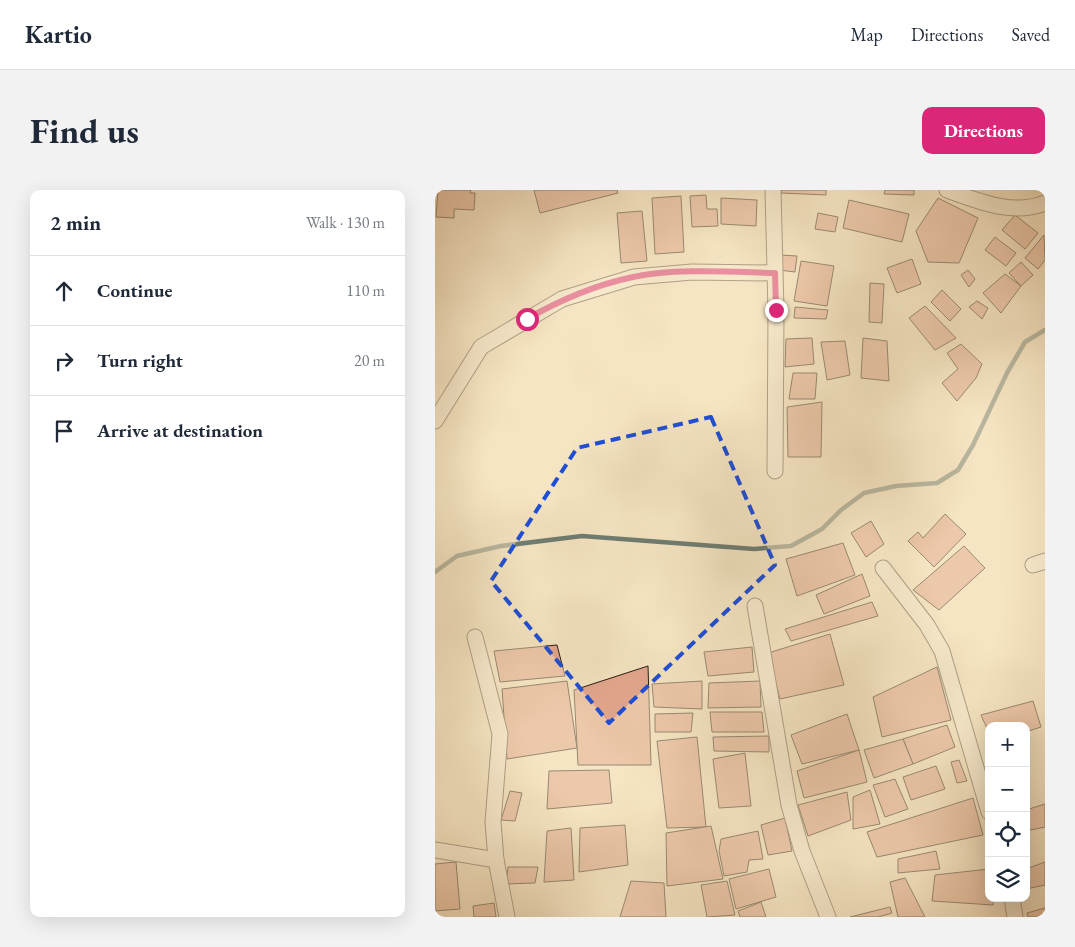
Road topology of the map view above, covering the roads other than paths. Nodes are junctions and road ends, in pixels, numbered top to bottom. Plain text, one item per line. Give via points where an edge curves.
1 (773, 190) edge
2 (947, 190) edge
3 (1041, 209) edge
4 (775, 273) junction
5 (437, 409) edge
6 (775, 471) dead end
7 (883, 568) dead end
8 (755, 606) dead end
9 (475, 637) dead end
10 (985, 798) edge
11 (435, 850) edge
12 (497, 860) junction
13 (1013, 902) edge
14 (507, 917) edge
15 (828, 917) edge
16 (1015, 917) edge

1 - 4 street
2 - 3 street via 989,205
4 - 5 street via 692,272 634,277 562,299 481,347
4 - 6 street
7 - 10 street via 927,625 942,651
8 - 15 street via 789,805 802,851
9 - 12 street via 500,734 493,822
11 - 12 street
12 - 14 street
13 - 16 street

